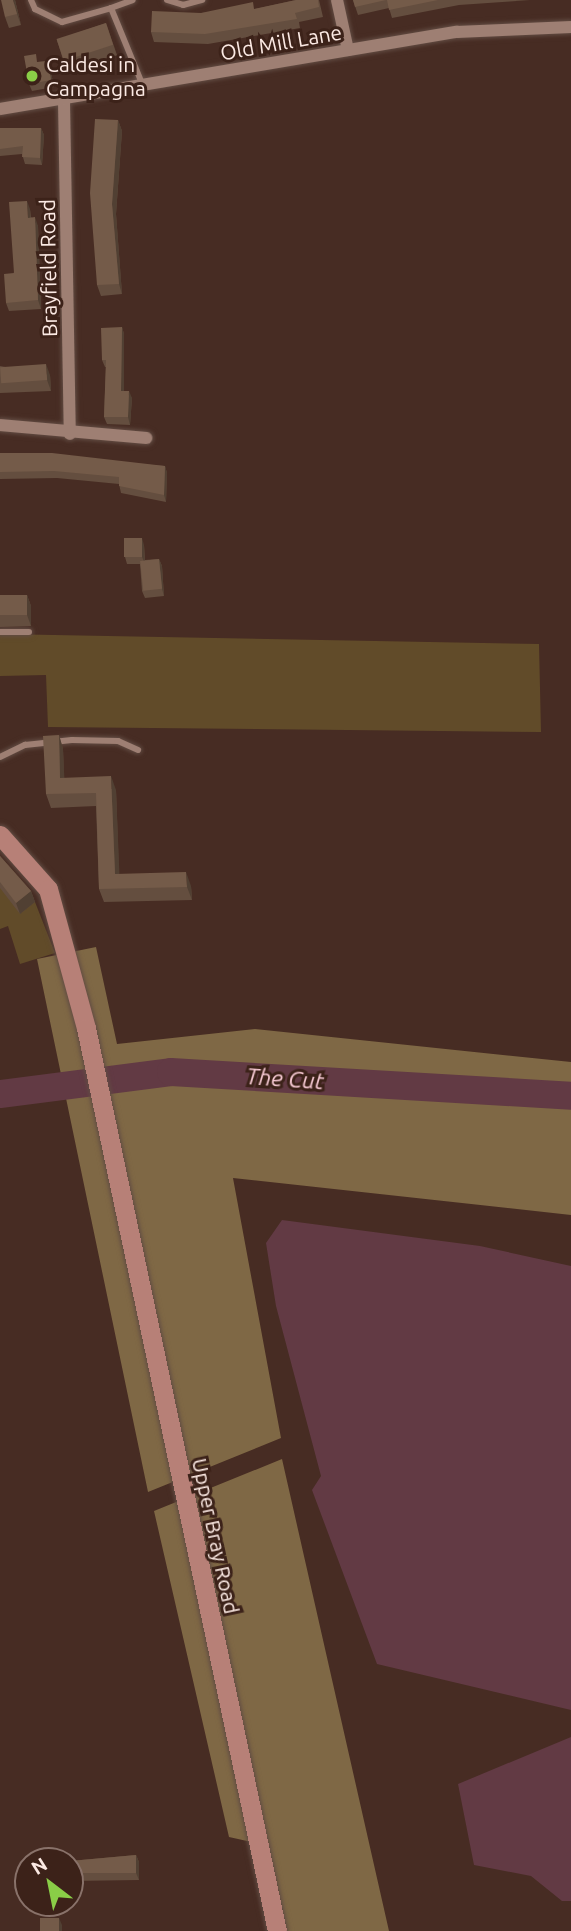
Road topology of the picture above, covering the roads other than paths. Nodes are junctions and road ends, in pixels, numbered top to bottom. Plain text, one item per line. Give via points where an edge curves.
1 (31, 0) edge
2 (132, 0) edge
3 (167, 0) edge
4 (202, 0) edge
5 (337, 0) edge
6 (111, 8) junction
7 (571, 27) edge
8 (348, 50) junction
9 (143, 86) junction
10 (64, 101) junction
11 (0, 109) edge
12 (0, 425) edge
13 (70, 435) junction
14 (146, 438) dead end
15 (0, 632) edge
16 (29, 632) dead end
17 (138, 750) dead end
18 (0, 757) edge
19 (0, 835) edge
20 (276, 1931) edge

1 - 6 lane via 35,9 62,22
2 - 6 lane
3 - 4 lane via 183,5
5 - 8 street
6 - 9 lane
7 - 8 street, Old Mill Lane via 457,32
8 - 9 street, Old Mill Lane
9 - 10 street, Old Mill Lane
10 - 11 street, Old Mill Lane
10 - 13 street, Brayfield Road
12 - 13 street
13 - 14 street
15 - 16 lane
17 - 18 lane via 118,741 72,740 25,745
19 - 20 main road, Upper Bray Road via 48,889 86,1028

